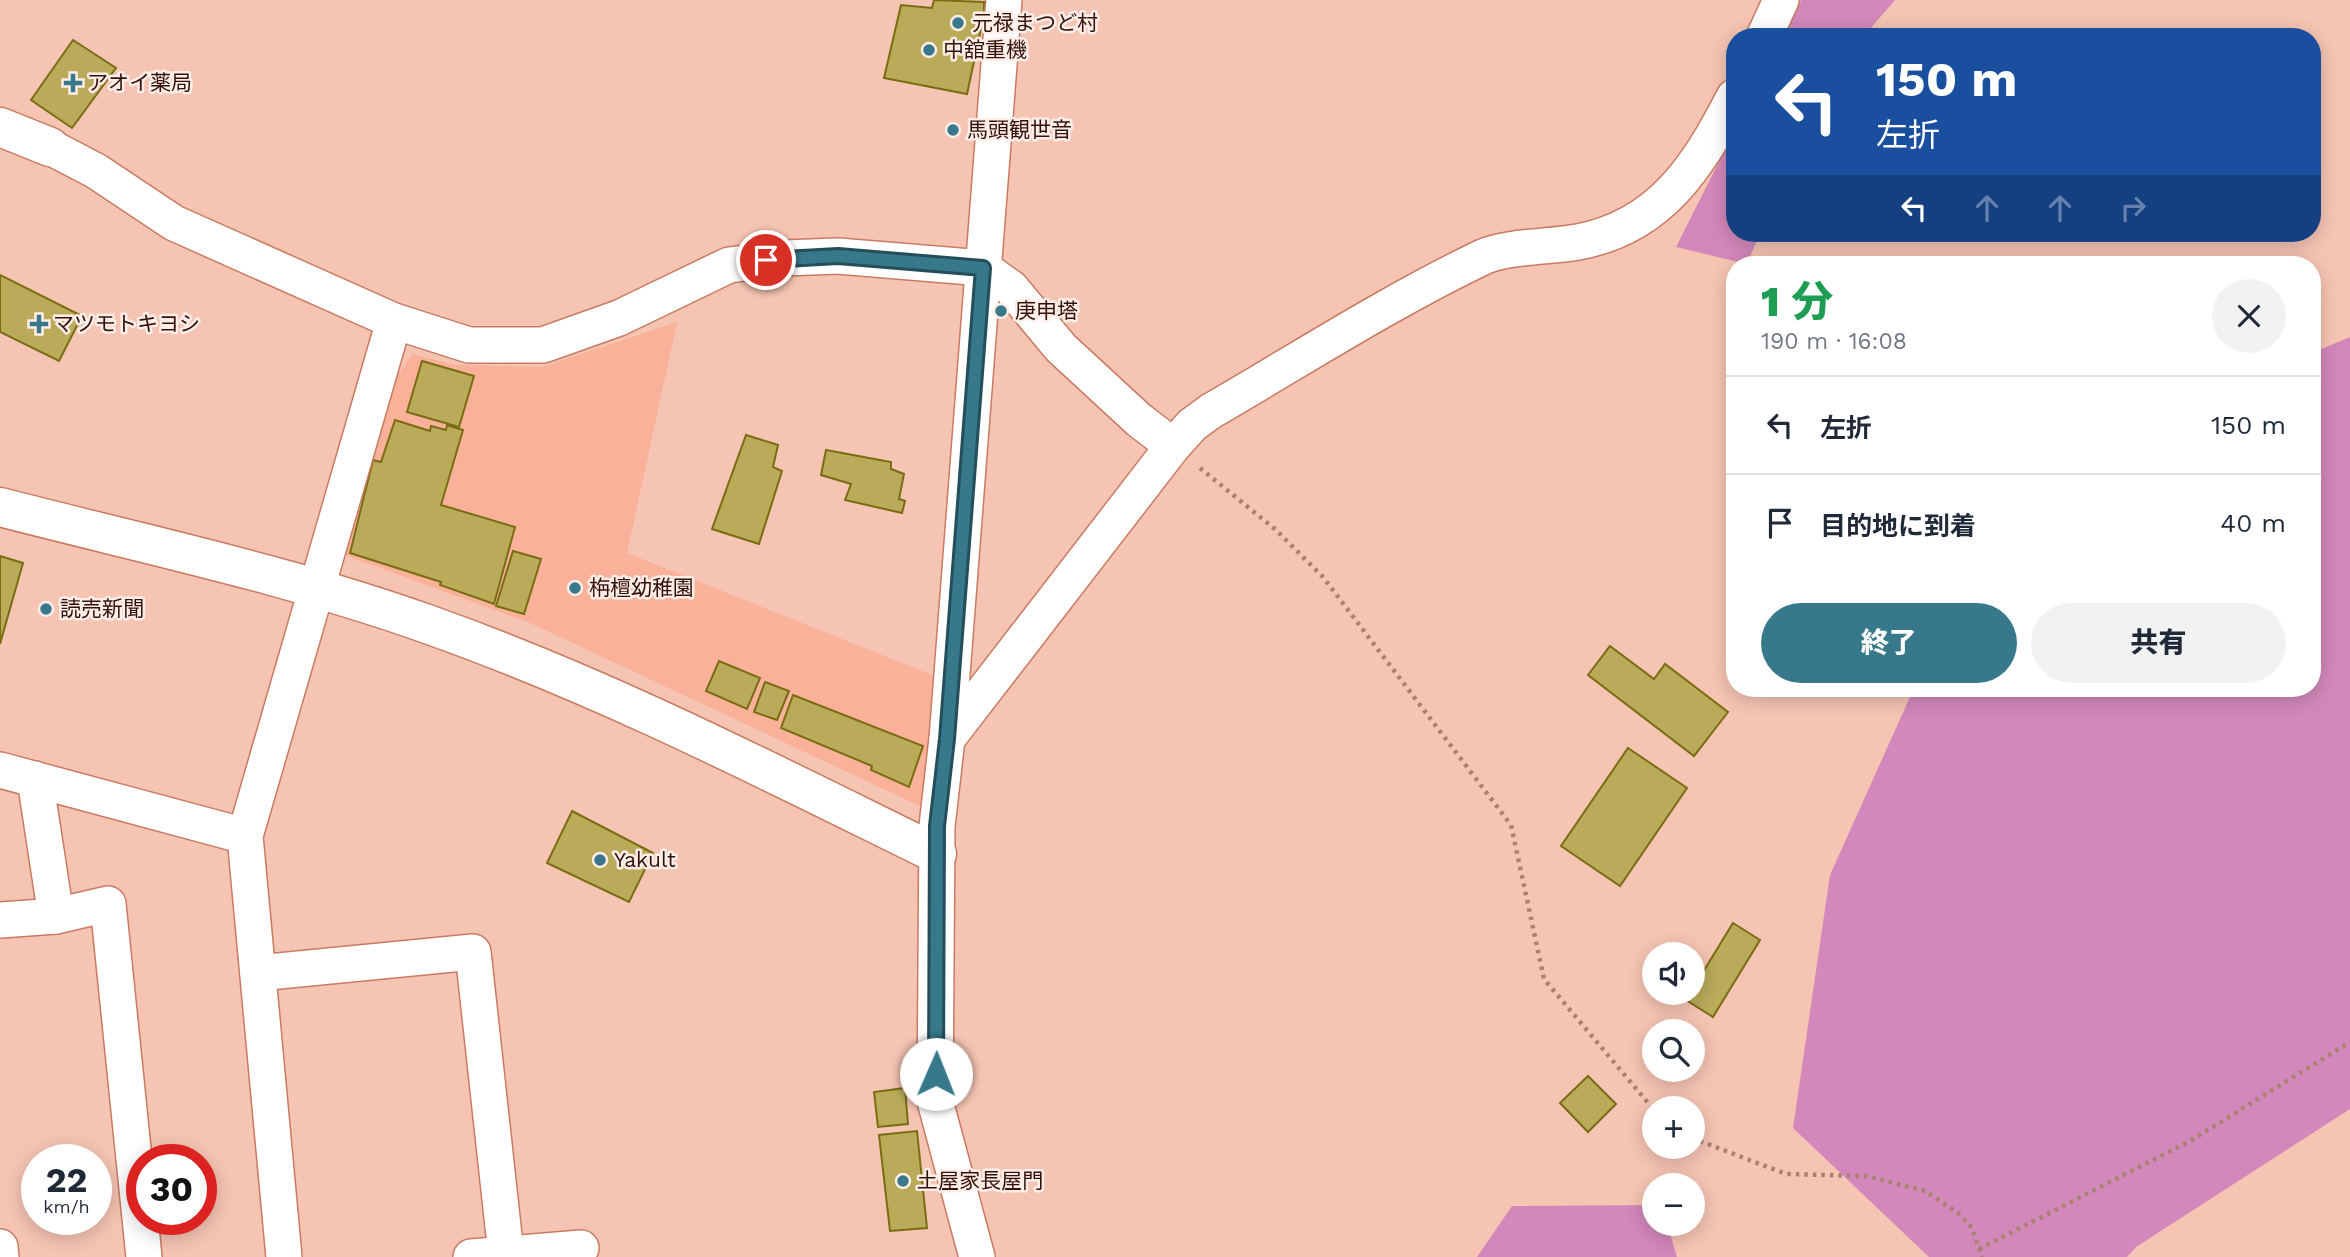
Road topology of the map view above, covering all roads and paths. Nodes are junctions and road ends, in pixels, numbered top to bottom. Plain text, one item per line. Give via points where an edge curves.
1 (1004, 0) edge
2 (1781, 0) edge
3 (1768, 28) edge
4 (1726, 113) edge
5 (0, 127) edge
6 (50, 147) joint
7 (983, 268) junction
8 (394, 321) junction
9 (1173, 446) junction
10 (0, 508) edge
11 (315, 588) junction
12 (947, 739) junction
13 (0, 770) edge
14 (35, 779) junction
15 (245, 836) junction
16 (937, 854) junction
17 (56, 916) junction
18 (0, 920) edge
19 (258, 973) junction
20 (2350, 1042) edge
21 (1642, 1096) edge
22 (1705, 1143) edge
23 (0, 1247) edge
24 (581, 1248) dead end
25 (1979, 1248) junction
26 (506, 1254) junction
27 (1, 1257) edge
28 (144, 1257) edge
29 (284, 1257) edge
30 (471, 1257) edge
31 (976, 1257) edge
32 (1982, 1257) edge

1 - 7 street
2 - 3 street
4 - 9 street via 1712,140 1665,200 1639,221 1580,242 1487,255 1211,411
5 - 6 street
6 - 8 street via 96,171 174,223
7 - 8 street via 838,256 729,264 619,318 542,345 469,345
7 - 9 street via 1011,288 1061,348
7 - 12 street
8 - 11 street
9 - 12 street
9 - 21 path via 1276,530 1322,578 1511,825 1544,979
10 - 11 street
11 - 15 street
11 - 16 street via 428,624 608,696
12 - 16 street
13 - 14 street
14 - 15 street
14 - 17 street
15 - 19 street
16 - 31 street via 935,1101
17 - 18 street
17 - 28 street via 108,904
19 - 26 street via 473,952
19 - 29 street
20 - 25 path via 2190,1141
22 - 25 path via 1786,1174 1866,1176 1925,1191 1958,1213 1972,1228
23 - 27 street
24 - 26 street
25 - 32 path
26 - 30 street

